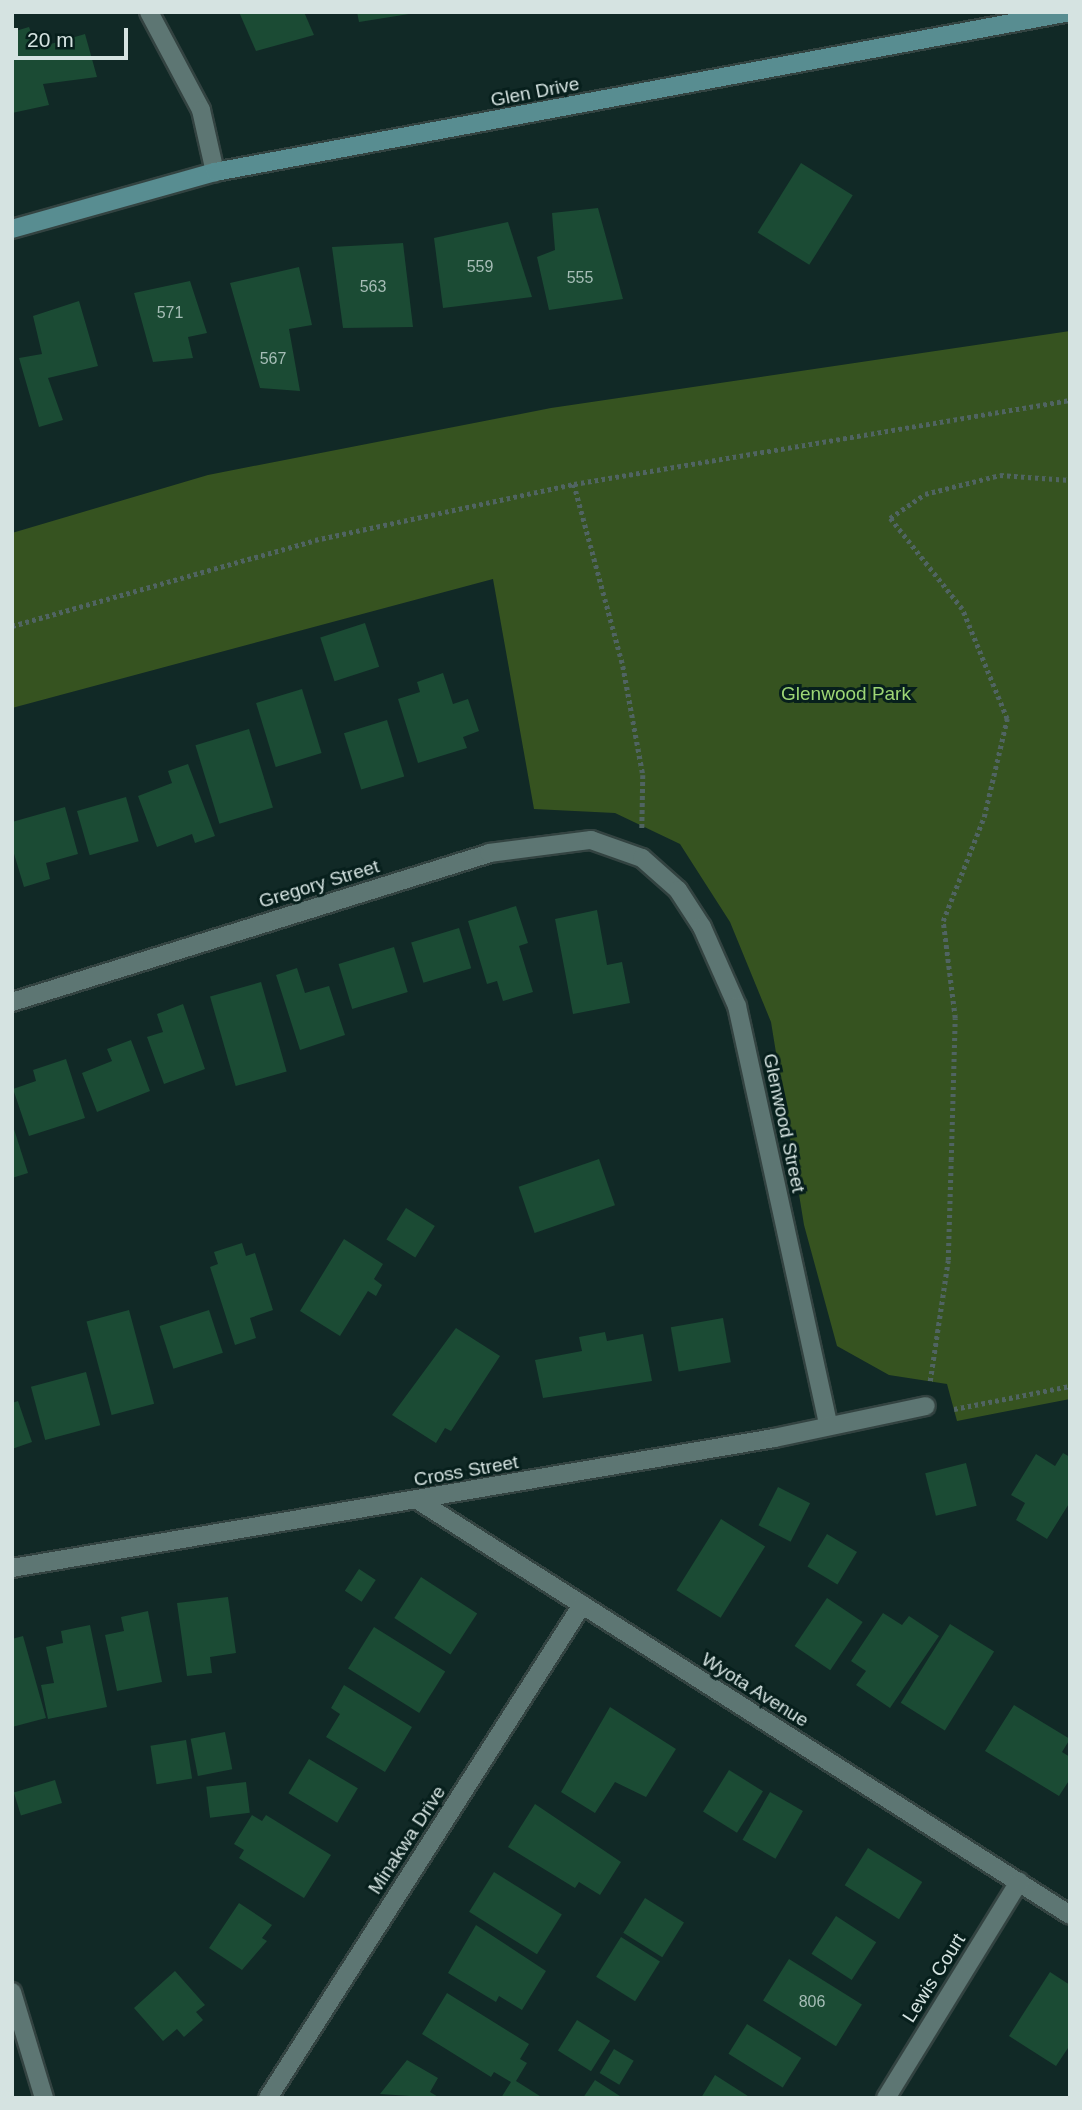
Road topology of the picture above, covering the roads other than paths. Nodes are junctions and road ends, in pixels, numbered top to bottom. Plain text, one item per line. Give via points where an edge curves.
1 (149, 12) edge
2 (1070, 12) edge
3 (1041, 14) edge
4 (215, 172) junction
5 (12, 229) edge
6 (642, 858) joint
7 (12, 1002) edge
8 (926, 1406) road end
9 (828, 1423) junction
10 (419, 1501) junction
11 (12, 1568) edge
12 (582, 1605) junction
13 (1019, 1882) junction
14 (1070, 1914) edge
15 (12, 1992) edge
16 (44, 2098) edge
17 (268, 2098) edge
18 (887, 2098) edge

1 - 4 street via 201,110
2 - 3 street, Glen Drive
3 - 4 street, Glen Drive
4 - 5 street, Glen Drive
6 - 7 street, Gregory Street via 591,840 489,853
6 - 9 street, Glenwood Street via 678,890 702,927 737,1006
8 - 9 street, Cross Street
9 - 10 street, Cross Street via 774,1438
10 - 11 street, Cross Street
10 - 12 street, Wyota Avenue
12 - 13 street, Wyota Avenue
12 - 17 street, Minakwa Drive
13 - 14 street, Wyota Avenue
13 - 18 street, Lewis Court
15 - 16 street

